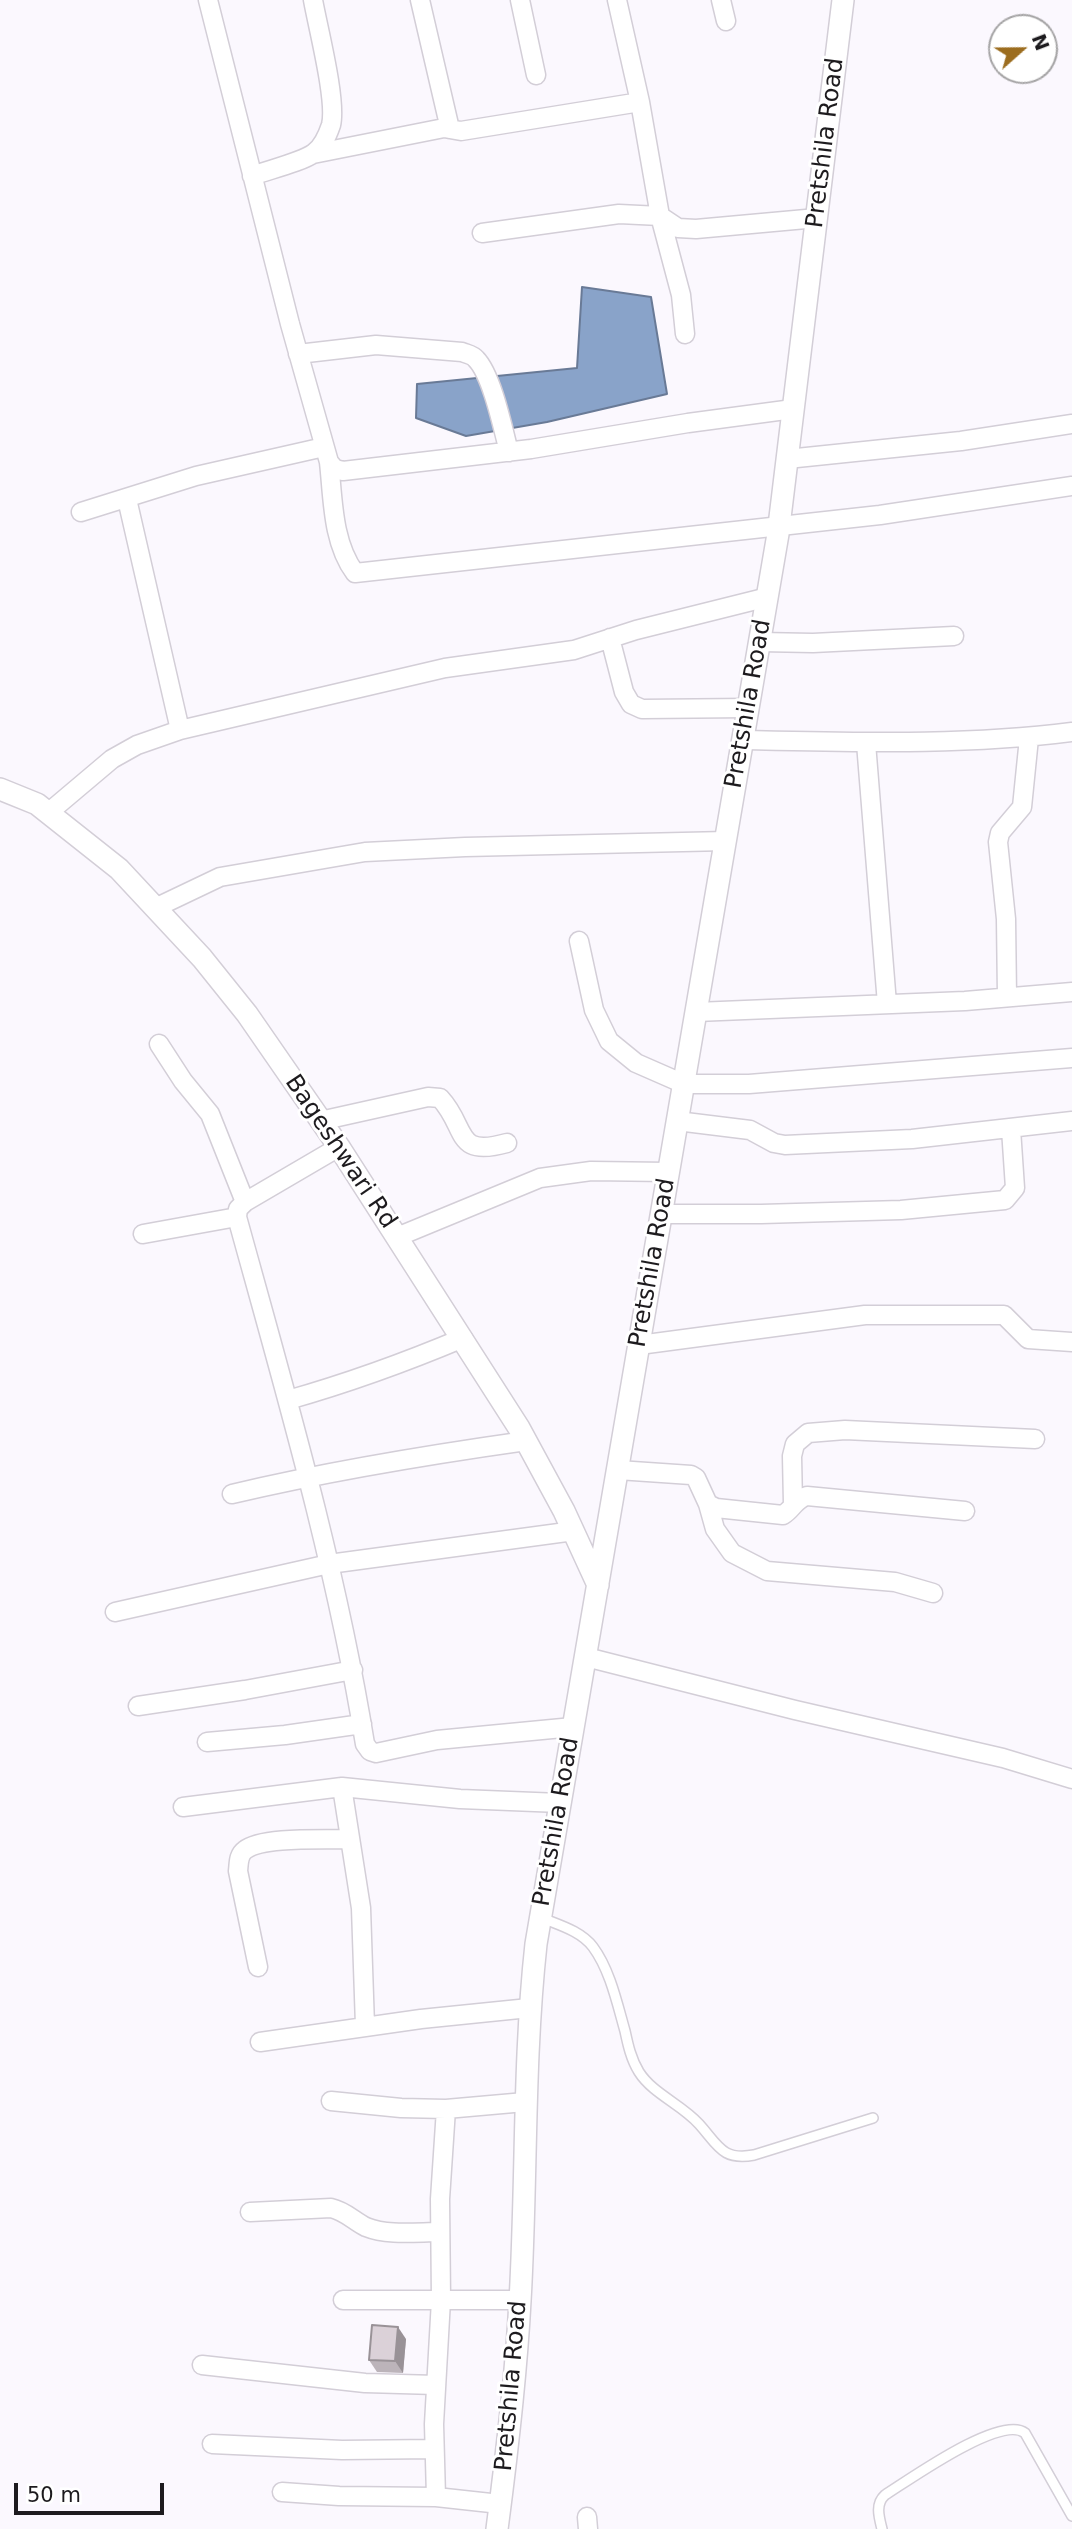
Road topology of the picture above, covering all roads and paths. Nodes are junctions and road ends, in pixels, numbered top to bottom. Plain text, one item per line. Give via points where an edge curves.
1 (208, 0) edge
2 (313, 0) edge
3 (420, 0) edge
4 (520, 0) edge
5 (617, 0) edge
6 (721, 0) edge
7 (843, 0) edge
8 (726, 21) dead end
9 (536, 75) dead end
10 (640, 102) junction
11 (450, 129) junction
12 (313, 154) junction
13 (252, 176) junction
14 (660, 216) junction
15 (817, 218) junction
16 (482, 233) dead end
17 (685, 334) dead end
18 (298, 354) junction
19 (793, 408) junction
20 (1072, 424) edge
21 (509, 452) junction
22 (327, 454) junction
23 (787, 459) junction
24 (1072, 486) edge
25 (127, 499) junction
26 (80, 512) dead end
27 (779, 527) junction
28 (768, 597) junction
29 (954, 636) dead end
30 (610, 638) junction
31 (760, 642) junction
32 (749, 708) junction
33 (180, 730) junction
34 (1072, 732) edge
35 (1029, 738) junction
36 (743, 740) junction
37 (866, 743) junction
38 (0, 789) edge
39 (48, 813) junction
40 (726, 841) junction
41 (155, 908) junction
42 (579, 941) dead end
43 (1072, 992) edge
44 (1007, 997) junction
45 (887, 1004) junction
46 (696, 1012) junction
47 (159, 1044) dead end
48 (1072, 1058) edge
49 (684, 1084) junction
50 (320, 1121) junction
51 (677, 1121) junction
52 (1072, 1121) edge
53 (1011, 1129) junction
54 (507, 1143) dead end
55 (339, 1147) junction
56 (669, 1172) junction
57 (241, 1210) junction
58 (662, 1214) junction
59 (143, 1234) dead end
60 (397, 1237) junction
61 (463, 1338) junction
62 (1072, 1342) edge
63 (639, 1345) junction
64 (288, 1400) junction
65 (1035, 1439) dead end
66 (526, 1441) junction
67 (618, 1470) junction
68 (309, 1476) junction
69 (232, 1494) dead end
70 (708, 1504) junction
71 (793, 1504) junction
72 (965, 1511) dead end
73 (574, 1531) junction
74 (329, 1564) junction
75 (598, 1585) junction
76 (933, 1593) dead end
77 (115, 1612) dead end
78 (586, 1657) junction
79 (353, 1670) junction
80 (138, 1706) dead end
81 (362, 1724) junction
82 (573, 1727) junction
83 (207, 1742) dead end
84 (1072, 1779) edge
85 (342, 1787) junction
86 (560, 1803) junction
87 (183, 1807) dead end
88 (350, 1839) junction
89 (540, 1917) junction
90 (258, 1967) dead end
91 (529, 2008) junction
92 (365, 2026) junction
93 (260, 2042) dead end
94 (331, 2101) dead end
95 (525, 2102) junction
96 (446, 2109) junction
97 (873, 2118) dead end
98 (250, 2212) dead end
99 (440, 2232) junction
100 (343, 2300) dead end
101 (441, 2300) junction
102 (520, 2300) junction
103 (202, 2365) dead end
104 (436, 2385) junction
105 (212, 2444) dead end
106 (434, 2449) junction
107 (282, 2491) dead end
108 (436, 2497) junction
109 (500, 2504) junction
110 (1072, 2516) edge
111 (497, 2529) edge
112 (882, 2529) edge

1 - 13 street
2 - 12 street via 332,110 331,125
3 - 11 street
4 - 9 street
5 - 10 street
6 - 8 street
7 - 15 street, Pretshila Road
10 - 11 street via 461,131
10 - 14 street
11 - 12 street
12 - 13 street
13 - 18 street
14 - 15 street via 678,228 696,229
14 - 16 street via 619,214
14 - 17 street via 681,295
15 - 19 street, Pretshila Road
18 - 21 street via 376,345 475,356 495,401
18 - 22 street
19 - 21 street
19 - 23 street, Pretshila Road
20 - 23 street via 961,442
21 - 22 street via 343,471 335,469
22 - 25 street via 197,476
22 - 27 street via 338,532 345,559 355,572
23 - 27 street, Pretshila Road
24 - 27 street
25 - 26 street
25 - 33 street
27 - 28 street, Pretshila Road
28 - 30 street
28 - 31 street, Pretshila Road
29 - 31 street
30 - 32 street via 631,704 642,709
30 - 33 street via 574,650 445,668
31 - 32 street, Pretshila Road
32 - 36 street, Pretshila Road
33 - 39 street via 112,759
34 - 35 street
35 - 37 street
35 - 44 street via 1022,807 998,842 1006,919
36 - 37 street
36 - 40 street, Pretshila Road
37 - 45 street
38 - 39 street, Bageshwari Rd
39 - 41 street, Bageshwari Rd via 119,869
40 - 41 street via 365,852 220,877
40 - 46 street, Pretshila Road
41 - 50 street, Bageshwari Rd via 247,1014
42 - 49 street via 594,1010 610,1041 636,1063
43 - 44 street
44 - 45 street
45 - 46 street
46 - 49 street, Pretshila Road
47 - 57 street via 210,1114
48 - 49 street via 749,1084
49 - 51 street, Pretshila Road
50 - 54 street via 440,1098 465,1140 475,1147
50 - 55 street, Bageshwari Rd
51 - 53 street via 750,1130 785,1145
51 - 56 street, Pretshila Road
52 - 53 street
53 - 58 street via 1015,1188 1005,1200 901,1210
55 - 57 street
55 - 60 street, Bageshwari Rd
56 - 58 street, Pretshila Road
56 - 60 street via 591,1171 540,1178
57 - 59 street
57 - 64 street
58 - 63 street, Pretshila Road
60 - 61 street, Bageshwari Rd
61 - 64 street via 389,1368
61 - 66 street, Bageshwari Rd
62 - 63 street via 1028,1339 1004,1315 865,1315
63 - 67 street, Pretshila Road
64 - 68 street
65 - 71 street via 845,1430 808,1433 795,1444 792,1456
66 - 68 street
66 - 73 street, Bageshwari Rd
67 - 70 street via 691,1475
67 - 75 street, Pretshila Road
68 - 69 street
68 - 74 street
70 - 71 street via 783,1514
70 - 76 street via 715,1529 732,1553 767,1571 895,1582
71 - 72 street via 799,1498 816,1496
73 - 74 street
73 - 75 street, Bageshwari Rd
74 - 77 street
74 - 79 street
75 - 78 street, Pretshila Road
78 - 82 street, Pretshila Road
78 - 84 street via 1003,1758
79 - 80 street
79 - 81 street
81 - 82 street via 365,1744 376,1753 437,1740
81 - 83 street
82 - 86 street, Pretshila Road
85 - 86 street
85 - 87 street
85 - 88 street
86 - 89 street, Pretshila Road
88 - 90 street via 264,1843 239,1857
88 - 92 street via 361,1908
89 - 91 street, Pretshila Road
89 - 97 lane via 590,1943 615,1996 639,2073 688,2113 727,2155 754,2155
91 - 92 street
91 - 95 street, Pretshila Road
92 - 93 street
94 - 96 street
95 - 96 street
95 - 102 street, Pretshila Road
96 - 99 street
98 - 99 street via 331,2208 383,2231
99 - 101 street
100 - 101 street
101 - 102 street
101 - 104 street
102 - 109 street, Pretshila Road
103 - 104 street via 365,2383
104 - 106 street
105 - 106 street
106 - 108 street
107 - 108 street
108 - 109 street
109 - 111 street, Pretshila Road
110 - 112 lane via 1026,2433 1013,2428 966,2446 885,2495 878,2508

